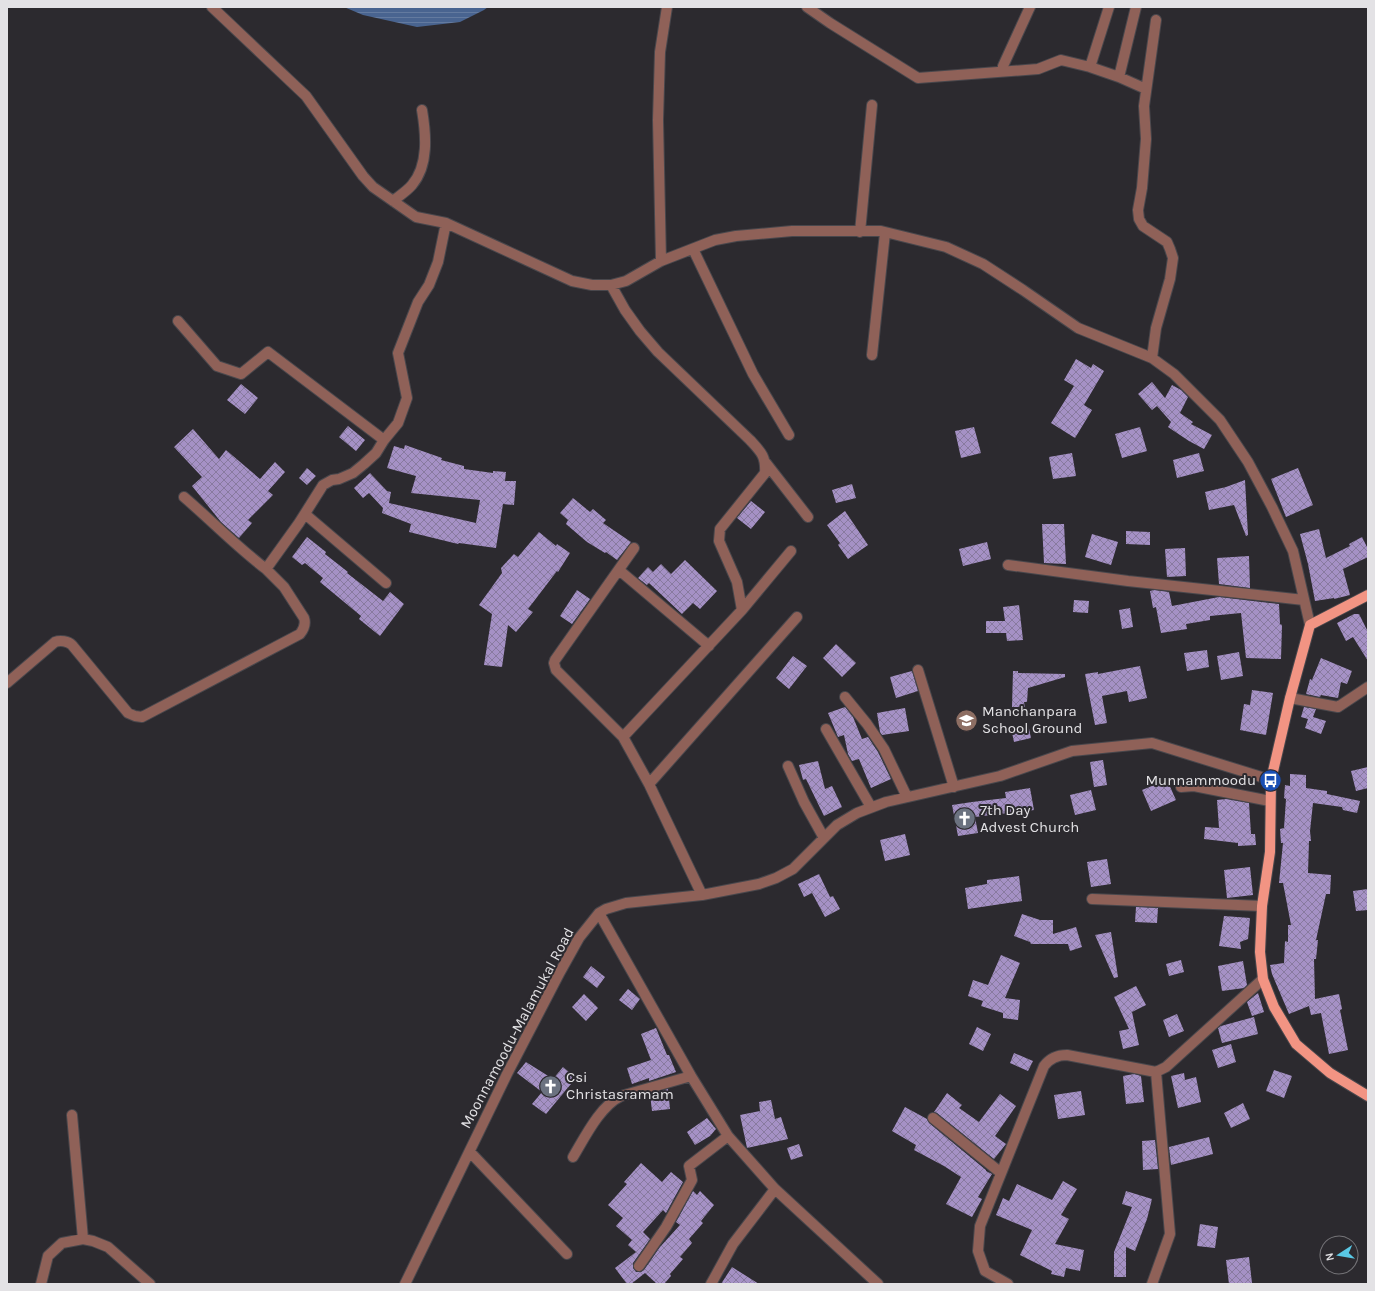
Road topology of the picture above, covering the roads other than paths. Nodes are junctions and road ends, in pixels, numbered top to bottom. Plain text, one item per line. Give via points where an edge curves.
1 (212, 7) edge
2 (667, 7) edge
3 (807, 7) edge
4 (1030, 7) edge
5 (1109, 7) edge
6 (1136, 7) edge
7 (1156, 20) dead end
8 (1003, 66) dead end
9 (1090, 67) junction
10 (1119, 77) junction
11 (1146, 89) junction
12 (872, 105) dead end
13 (422, 110) dead end
14 (393, 201) junction
15 (446, 223) junction
16 (860, 232) junction
17 (885, 233) junction
18 (693, 249) junction
19 (661, 261) junction
20 (611, 285) junction
21 (178, 321) dead end
22 (872, 355) dead end
23 (1152, 358) junction
24 (788, 435) dead end
25 (384, 440) junction
26 (766, 463) junction
27 (184, 497) dead end
28 (305, 514) junction
29 (808, 517) dead end
30 (634, 548) dead end
31 (791, 551) dead end
32 (1008, 565) dead end
33 (266, 569) junction
34 (619, 570) junction
35 (386, 584) dead end
36 (1368, 595) edge
37 (1304, 600) junction
38 (742, 610) junction
39 (797, 617) dead end
40 (1310, 625) junction
41 (709, 646) junction
42 (918, 670) dead end
43 (7, 682) edge
44 (1368, 687) edge
45 (845, 697) dead end
46 (1290, 698) junction
47 (826, 729) dead end
48 (623, 737) junction
49 (788, 766) dead end
50 (1271, 780) junction
51 (649, 784) junction
52 (954, 787) junction
53 (1180, 787) dead end
54 (907, 797) junction
55 (1270, 801) junction
56 (871, 807) junction
57 (824, 838) junction
58 (702, 895) junction
59 (1092, 899) dead end
60 (1262, 906) junction
61 (599, 914) junction
62 (1263, 979) junction
63 (1156, 1072) junction
64 (691, 1076) junction
65 (1368, 1096) edge
66 (72, 1114) dead end
67 (932, 1118) dead end
68 (728, 1136) junction
69 (470, 1152) junction
70 (573, 1157) dead end
71 (1001, 1173) junction
72 (775, 1189) junction
73 (83, 1240) junction
74 (567, 1254) dead end
75 (639, 1266) dead end
76 (41, 1284) edge
77 (150, 1284) edge
78 (405, 1284) edge
79 (711, 1284) edge
80 (878, 1284) edge
81 (1008, 1284) edge
82 (1152, 1284) edge

1 - 14 street via 306,96 363,176 373,187
2 - 19 street via 660,52 658,120
3 - 9 street via 918,78 1038,69 1061,60
4 - 8 street
5 - 9 street
6 - 10 street
7 - 11 street
9 - 10 street
10 - 11 street
11 - 23 street via 1146,139 1138,219 1146,229 1167,242 1173,258 1170,279 1156,328
12 - 16 street
13 - 14 street via 425,143 423,164 412,186
14 - 15 street via 416,217
15 - 20 street via 572,281
15 - 25 street via 438,262 418,302 398,353 407,398 398,423
16 - 17 street
16 - 18 street via 792,232 736,236 715,240
17 - 22 street
17 - 23 street via 946,247 983,264 1078,328
18 - 19 street
18 - 24 street via 753,374
19 - 20 street via 626,281
20 - 26 street via 644,336 750,440 761,452
21 - 25 street via 217,366 241,374 268,352
23 - 37 street via 1174,374 1220,420 1248,462 1293,551
25 - 28 street via 376,453 353,473 323,485
26 - 29 street
26 - 38 street via 765,473 720,528 719,541 737,582
27 - 33 street
28 - 33 street
28 - 35 street
30 - 34 street
31 - 38 street
32 - 37 street
33 - 43 street via 284,587 304,618 300,634 142,717 128,713 68,642 55,642
34 - 41 street
34 - 48 street via 554,663 556,670
36 - 40 main road
37 - 40 street
38 - 41 street
39 - 51 street
40 - 46 main road
41 - 48 street
42 - 52 street
44 - 46 street via 1338,707
45 - 54 street via 884,749
46 - 50 main road
47 - 56 street
48 - 51 street
49 - 57 street
50 - 52 street, Moonnamoodu-Malamukal Road via 1152,743 1072,751 1000,776
50 - 55 main road
51 - 58 street
52 - 54 street, Moonnamoodu-Malamukal Road
53 - 55 street via 1194,786
54 - 56 street, Moonnamoodu-Malamukal Road
55 - 60 main road via 1270,852
56 - 57 street, Moonnamoodu-Malamukal Road via 837,825
57 - 58 street, Moonnamoodu-Malamukal Road via 793,869 776,878 759,884
58 - 61 street, Moonnamoodu-Malamukal Road via 626,903 613,906
59 - 60 street
60 - 62 main road via 1260,952
61 - 64 street
61 - 69 street, Moonnamoodu-Malamukal Road via 579,938 560,972
62 - 63 street via 1166,1067
62 - 65 main road via 1274,1007 1296,1044 1330,1073
63 - 71 street via 1067,1055 1053,1057 1040,1074
63 - 82 street via 1170,1234
64 - 68 street
64 - 70 street via 613,1100 601,1112
66 - 73 street
67 - 71 street
68 - 72 street
68 - 75 street via 689,1166 692,1180 666,1227
69 - 74 street
69 - 78 street, Moonnamoodu-Malamukal Road
71 - 81 street via 980,1226 978,1251 985,1271
72 - 79 street via 733,1244
72 - 80 street
73 - 76 street via 62,1243 48,1256
73 - 77 street via 108,1247

